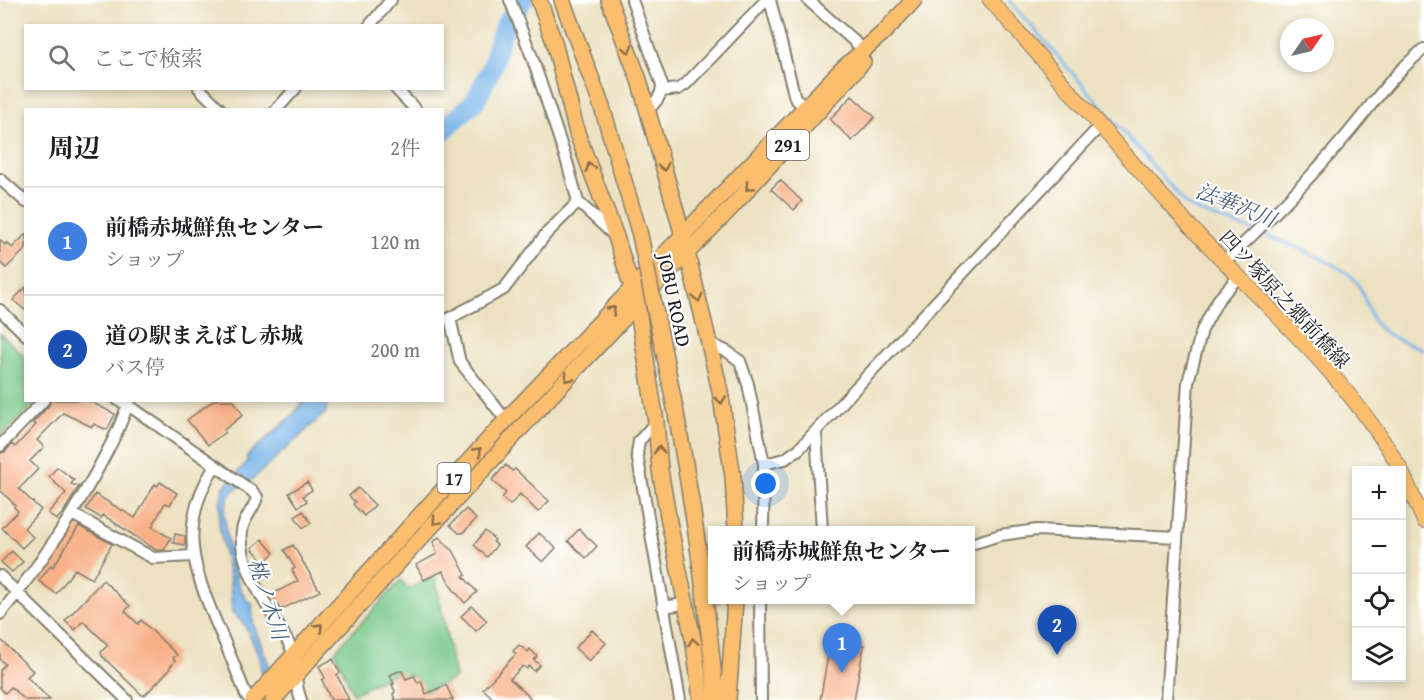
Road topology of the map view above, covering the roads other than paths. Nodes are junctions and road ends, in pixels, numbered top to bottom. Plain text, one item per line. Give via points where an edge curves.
1 (391, 0) edge
2 (510, 0) edge
3 (562, 0) edge
4 (609, 0) edge
5 (632, 0) edge
6 (768, 0) edge
7 (808, 0) edge
8 (914, 0) edge
9 (990, 0) edge
10 (540, 5) edge
11 (374, 24) edge
12 (884, 32) junction
13 (1424, 49) edge
14 (864, 50) junction
15 (201, 90) edge
16 (294, 90) edge
17 (397, 90) edge
18 (662, 92) junction
19 (219, 108) edge
20 (278, 108) edge
21 (414, 108) edge
22 (805, 108) junction
23 (647, 111) junction
24 (1100, 126) junction
25 (0, 179) edge
26 (24, 200) edge
27 (578, 202) junction
28 (683, 236) junction
29 (616, 237) junction
30 (687, 253) junction
31 (1224, 262) junction
32 (1238, 277) junction
33 (632, 289) junction
34 (636, 304) junction
35 (0, 310) edge
36 (24, 333) edge
37 (709, 343) junction
38 (42, 402) edge
39 (125, 402) edge
40 (506, 420) junction
41 (656, 422) junction
42 (816, 432) junction
43 (0, 446) edge
44 (764, 464) junction
45 (215, 466) junction
46 (1398, 466) edge
47 (1406, 482) edge
48 (72, 514) junction
49 (1424, 521) edge
50 (736, 526) edge
51 (763, 526) edge
52 (822, 526) edge
53 (1178, 537) junction
54 (975, 543) edge
55 (193, 556) junction
56 (0, 576) edge
57 (17, 593) junction
58 (735, 604) edge
59 (760, 604) edge
60 (677, 605) tunnel mouth
61 (663, 607) junction
62 (0, 614) edge
63 (708, 617) junction
64 (294, 655) junction
65 (286, 678) junction
66 (259, 699) edge
67 (127, 700) edge
68 (301, 700) edge
69 (680, 700) edge
70 (702, 700) edge
71 (710, 700) edge
72 (716, 700) edge
73 (728, 700) edge
74 (760, 700) edge
75 (1166, 700) edge

1 - 11 street
2 - 27 street
3 - 63 highway, JOBU ROAD, bridge via 602,107 640,235 688,472
4 -> 23 highway
5 - 18 street
6 - 18 street via 686,84
6 - 22 street via 795,98
7 - 14 street
8 - 12 highway, 291
9 - 24 main road, 四ツ塚原之郷前橋線
29 -> 10 highway via 577,134 554,42
12 - 14 highway, 291
12 -> 30 highway, 291 via 863,62
13 - 31 street via 1390,79 1337,147
14 - 22 highway, 291
15 - 19 street
16 - 20 street
17 - 21 street
18 - 23 street
22 - 28 highway, 291
23 -> 28 highway
24 - 31 main road, 四ツ塚原之郷前橋線
24 - 42 street
25 - 26 street
27 - 29 street
27 - 40 street via 546,234 504,289 450,318 460,362
28 - 30 highway
28 - 33 highway, 17
29 - 33 highway
30 - 34 highway, 17
30 -> 37 highway
31 - 32 main road, 四ツ塚原之郷前橋線
32 - 46 main road, 四ツ塚原之郷前橋線 via 1319,361 1378,434
32 - 53 street via 1218,300 1202,330 1188,382
33 - 34 highway
40 -> 33 highway, 17
34 - 41 highway
34 -> 65 highway, 17
35 - 36 street
37 - 44 street via 740,361
37 -> 50 highway via 734,477
38 - 43 street
39 - 45 street
39 - 48 street via 104,457
64 -> 40 highway, 17
41 - 61 street via 639,441 637,454
70 -> 41 highway via 660,470
42 - 44 street via 785,459
42 - 52 street
44 - 51 street
45 - 55 street via 194,513
45 - 64 street via 257,497 243,524 244,556
47 - 49 main road, 四ツ塚原之郷前橋線
48 - 55 street via 153,558
48 - 57 street
53 - 54 street via 1037,530
53 - 75 street
55 - 66 street via 200,585 246,695
56 - 57 street
57 - 62 street
57 - 67 street
58 - 73 highway
59 - 74 street
60 - 61 street
61 - 69 street
63 - 71 highway, JOBU ROAD
63 - 72 highway, JOBU ROAD
64 - 65 highway, 17
65 - 66 highway, 17
65 - 68 street

